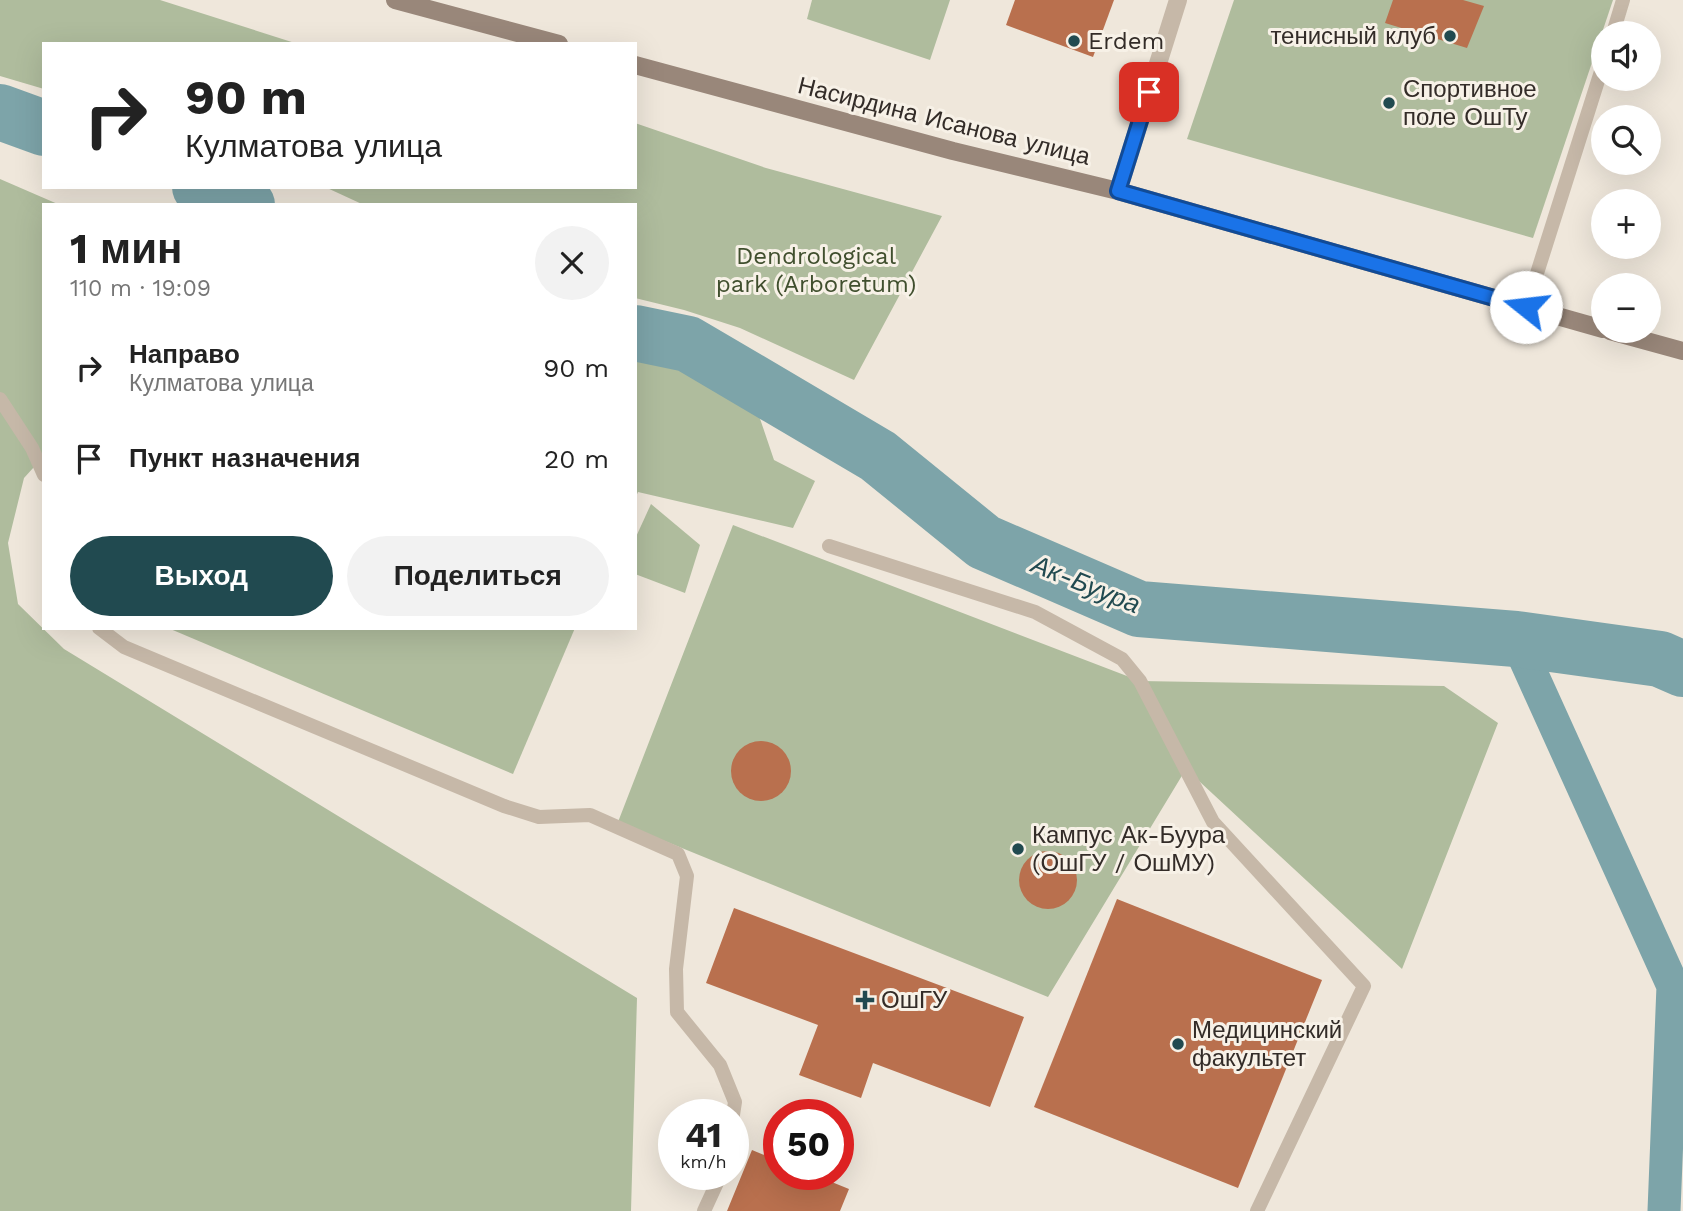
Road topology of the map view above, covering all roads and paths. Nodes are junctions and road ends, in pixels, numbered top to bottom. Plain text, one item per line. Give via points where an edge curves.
1 (395, 0) edge
2 (1178, 0) edge
3 (1623, 0) edge
4 (1617, 21) edge
5 (552, 42) edge
6 (637, 66) edge
7 (1595, 91) edge
8 (1118, 191) junction
9 (1526, 307) junction
10 (1591, 326) edge
11 (1654, 343) edge
12 (1683, 351) edge
13 (0, 399) edge
14 (42, 470) edge
15 (829, 546) dead end
16 (102, 630) edge
17 (734, 1099) edge
18 (714, 1190) edge
19 (704, 1211) edge
20 (1257, 1211) edge

1 - 5 main road
2 - 8 street
3 - 4 lane
6 - 8 main road, Насирдина Исанова улица
7 - 9 lane
8 - 9 main road, Насирдина Исанова улица
9 - 10 main road, Насирдина Исанова улица
11 - 12 main road
13 - 14 lane
15 - 20 lane via 1035,612 1122,659 1140,681 1213,822 1364,986
16 - 17 lane via 124,648 503,806 539,817 590,815 678,854 687,876 676,969 677,1012 720,1065
18 - 19 lane

